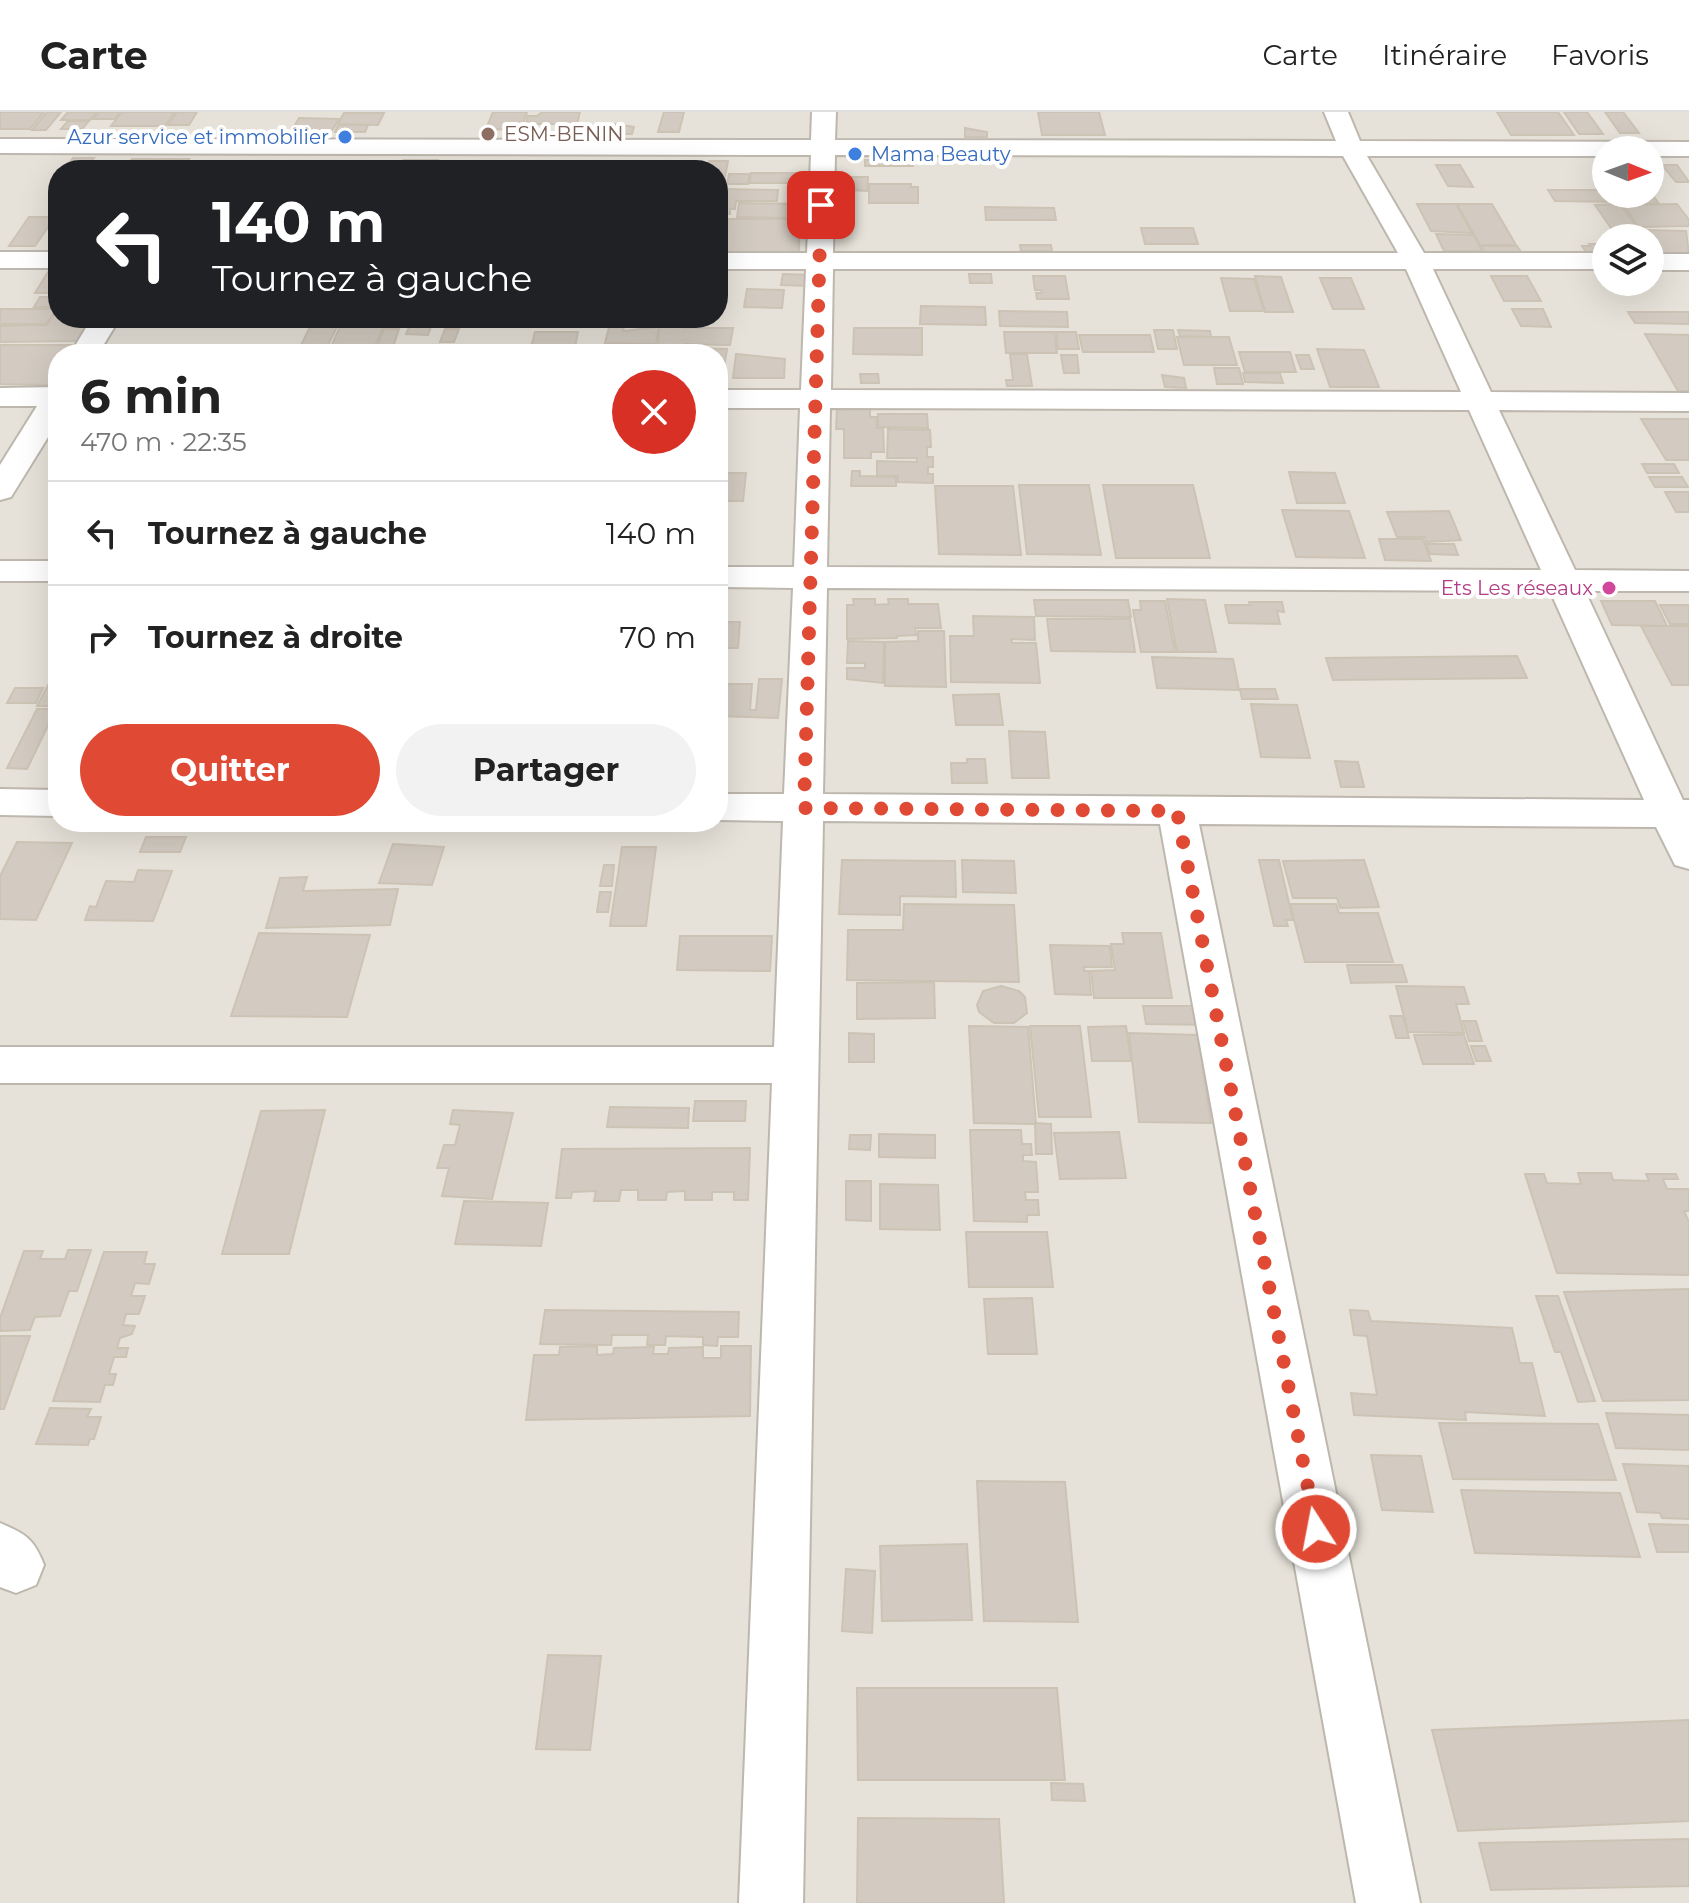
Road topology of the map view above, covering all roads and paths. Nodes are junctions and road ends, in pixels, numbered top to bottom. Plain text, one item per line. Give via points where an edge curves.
1 (1336, 112) edge
2 (226, 124) dead end
3 (823, 130) edge
4 (0, 146) edge
5 (212, 147) junction
6 (1351, 149) junction
7 (1689, 149) edge
8 (204, 160) edge
9 (0, 260) edge
10 (48, 260) edge
11 (1415, 260) junction
12 (728, 261) edge
13 (1592, 261) edge
14 (820, 262) junction
15 (1664, 262) edge
16 (1689, 262) edge
17 (48, 396) edge
18 (0, 397) edge
19 (728, 399) edge
20 (815, 400) junction
21 (1479, 401) junction
22 (1689, 402) edge
23 (48, 412) edge
24 (0, 490) edge
25 (0, 571) edge
26 (48, 571) edge
27 (728, 577) edge
28 (810, 578) junction
29 (1561, 581) junction
30 (1689, 581) edge
31 (0, 802) edge
32 (48, 803) edge
33 (728, 807) edge
34 (804, 808) junction
35 (1177, 811) junction
36 (1679, 814) edge
37 (1689, 855) edge
38 (0, 1065) edge
39 (796, 1065) junction
40 (771, 1903) edge
41 (1388, 1903) edge

1 - 6 street
2 - 5 street
3 - 5 street
3 - 6 street
3 - 14 street
4 - 5 street
5 - 8 street
6 - 7 street
6 - 11 street
9 - 10 street
11 - 13 street
11 - 14 street
11 - 21 street
12 - 14 street
14 - 20 street
15 - 16 street
17 - 18 street
19 - 20 street
20 - 21 street
20 - 28 street
21 - 22 street
21 - 29 street
23 - 24 street
25 - 26 street
27 - 28 street
28 - 29 street
28 - 34 street
29 - 30 street
29 - 36 street
31 - 32 street
33 - 34 street
34 - 35 street
34 - 39 street
35 - 36 street
35 - 41 street
36 - 37 street
38 - 39 street
39 - 40 street

